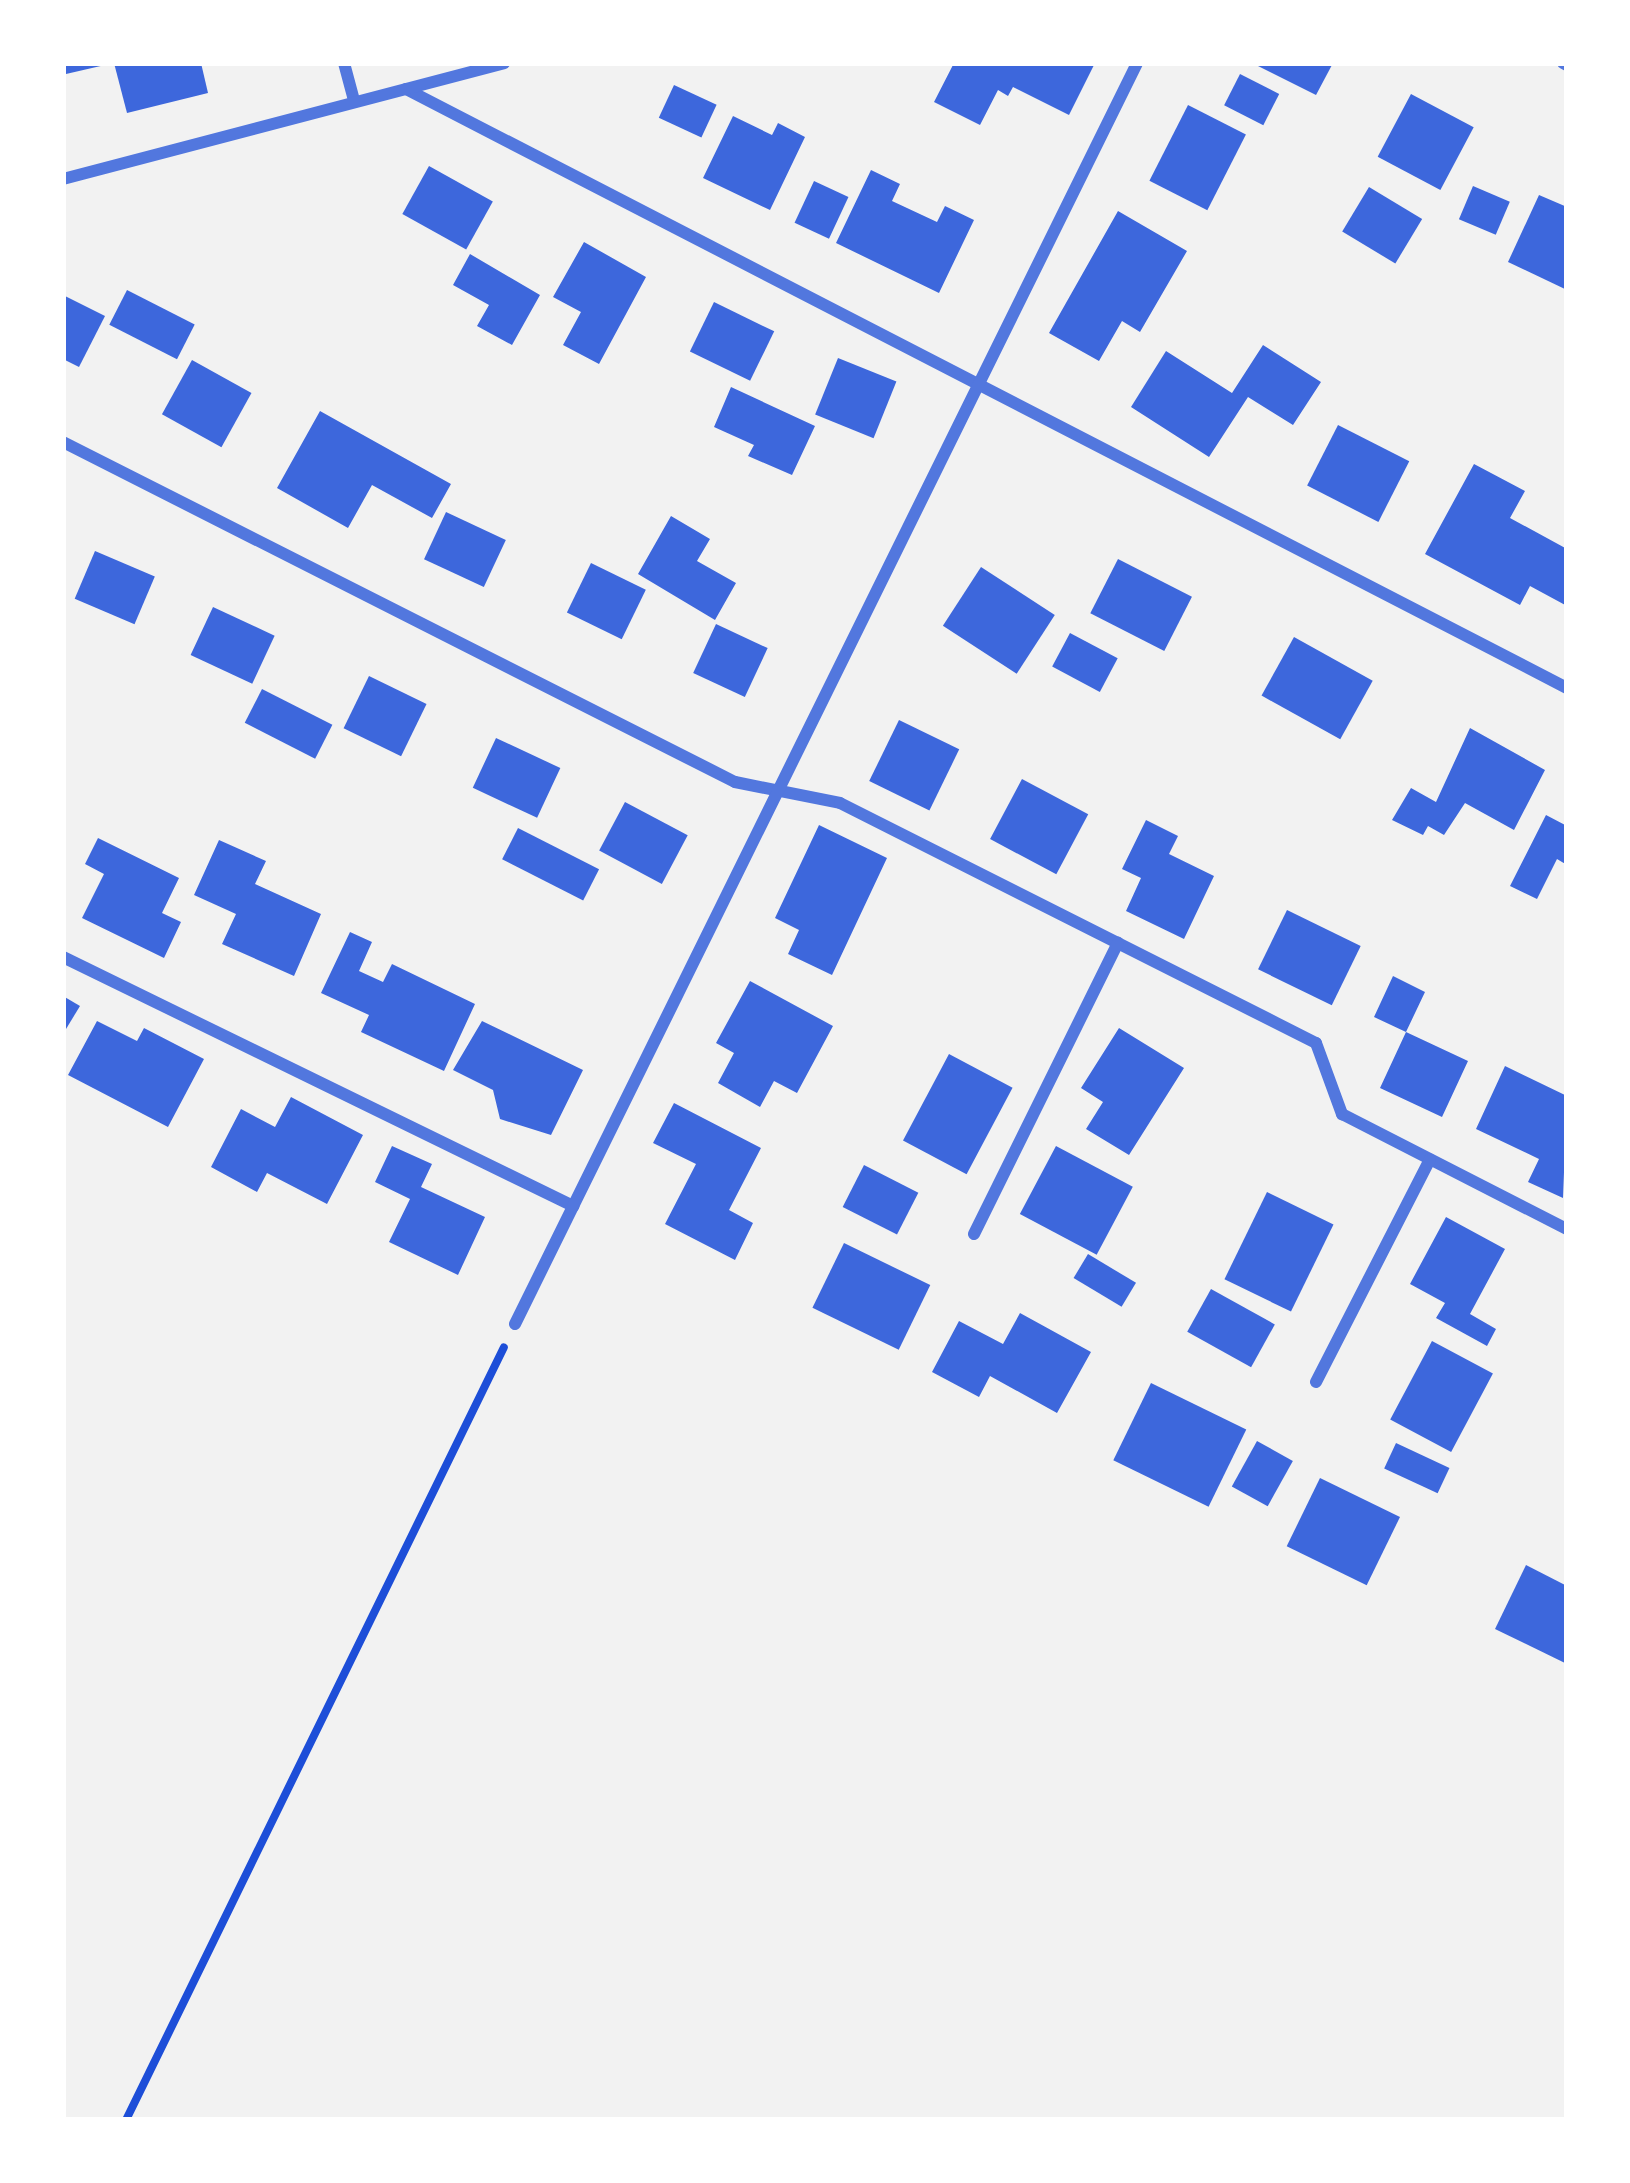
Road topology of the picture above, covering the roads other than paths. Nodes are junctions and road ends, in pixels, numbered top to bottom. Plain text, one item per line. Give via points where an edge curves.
1 (344, 63) edge
2 (504, 63) edge
3 (1137, 63) edge
4 (406, 89) junction
5 (353, 97) junction
6 (63, 179) edge
7 (981, 387) junction
8 (63, 442) edge
9 (1567, 688) edge
10 (784, 792) junction
11 (1118, 943) junction
12 (63, 957) edge
13 (1430, 1160) junction
14 (573, 1206) junction
15 (1567, 1229) edge
16 (974, 1234) dead end
17 (515, 1324) road end
18 (1316, 1382) dead end

1 - 5 street
2 - 4 street
3 - 7 street
4 - 5 street
4 - 7 street
5 - 6 street
7 - 9 street
7 - 10 street
8 - 10 street via 735,782
10 - 11 street via 840,802
10 - 14 street
11 - 13 street via 1316,1043 1342,1114
11 - 16 street
12 - 14 street
13 - 15 street
13 - 18 street
14 - 17 street

